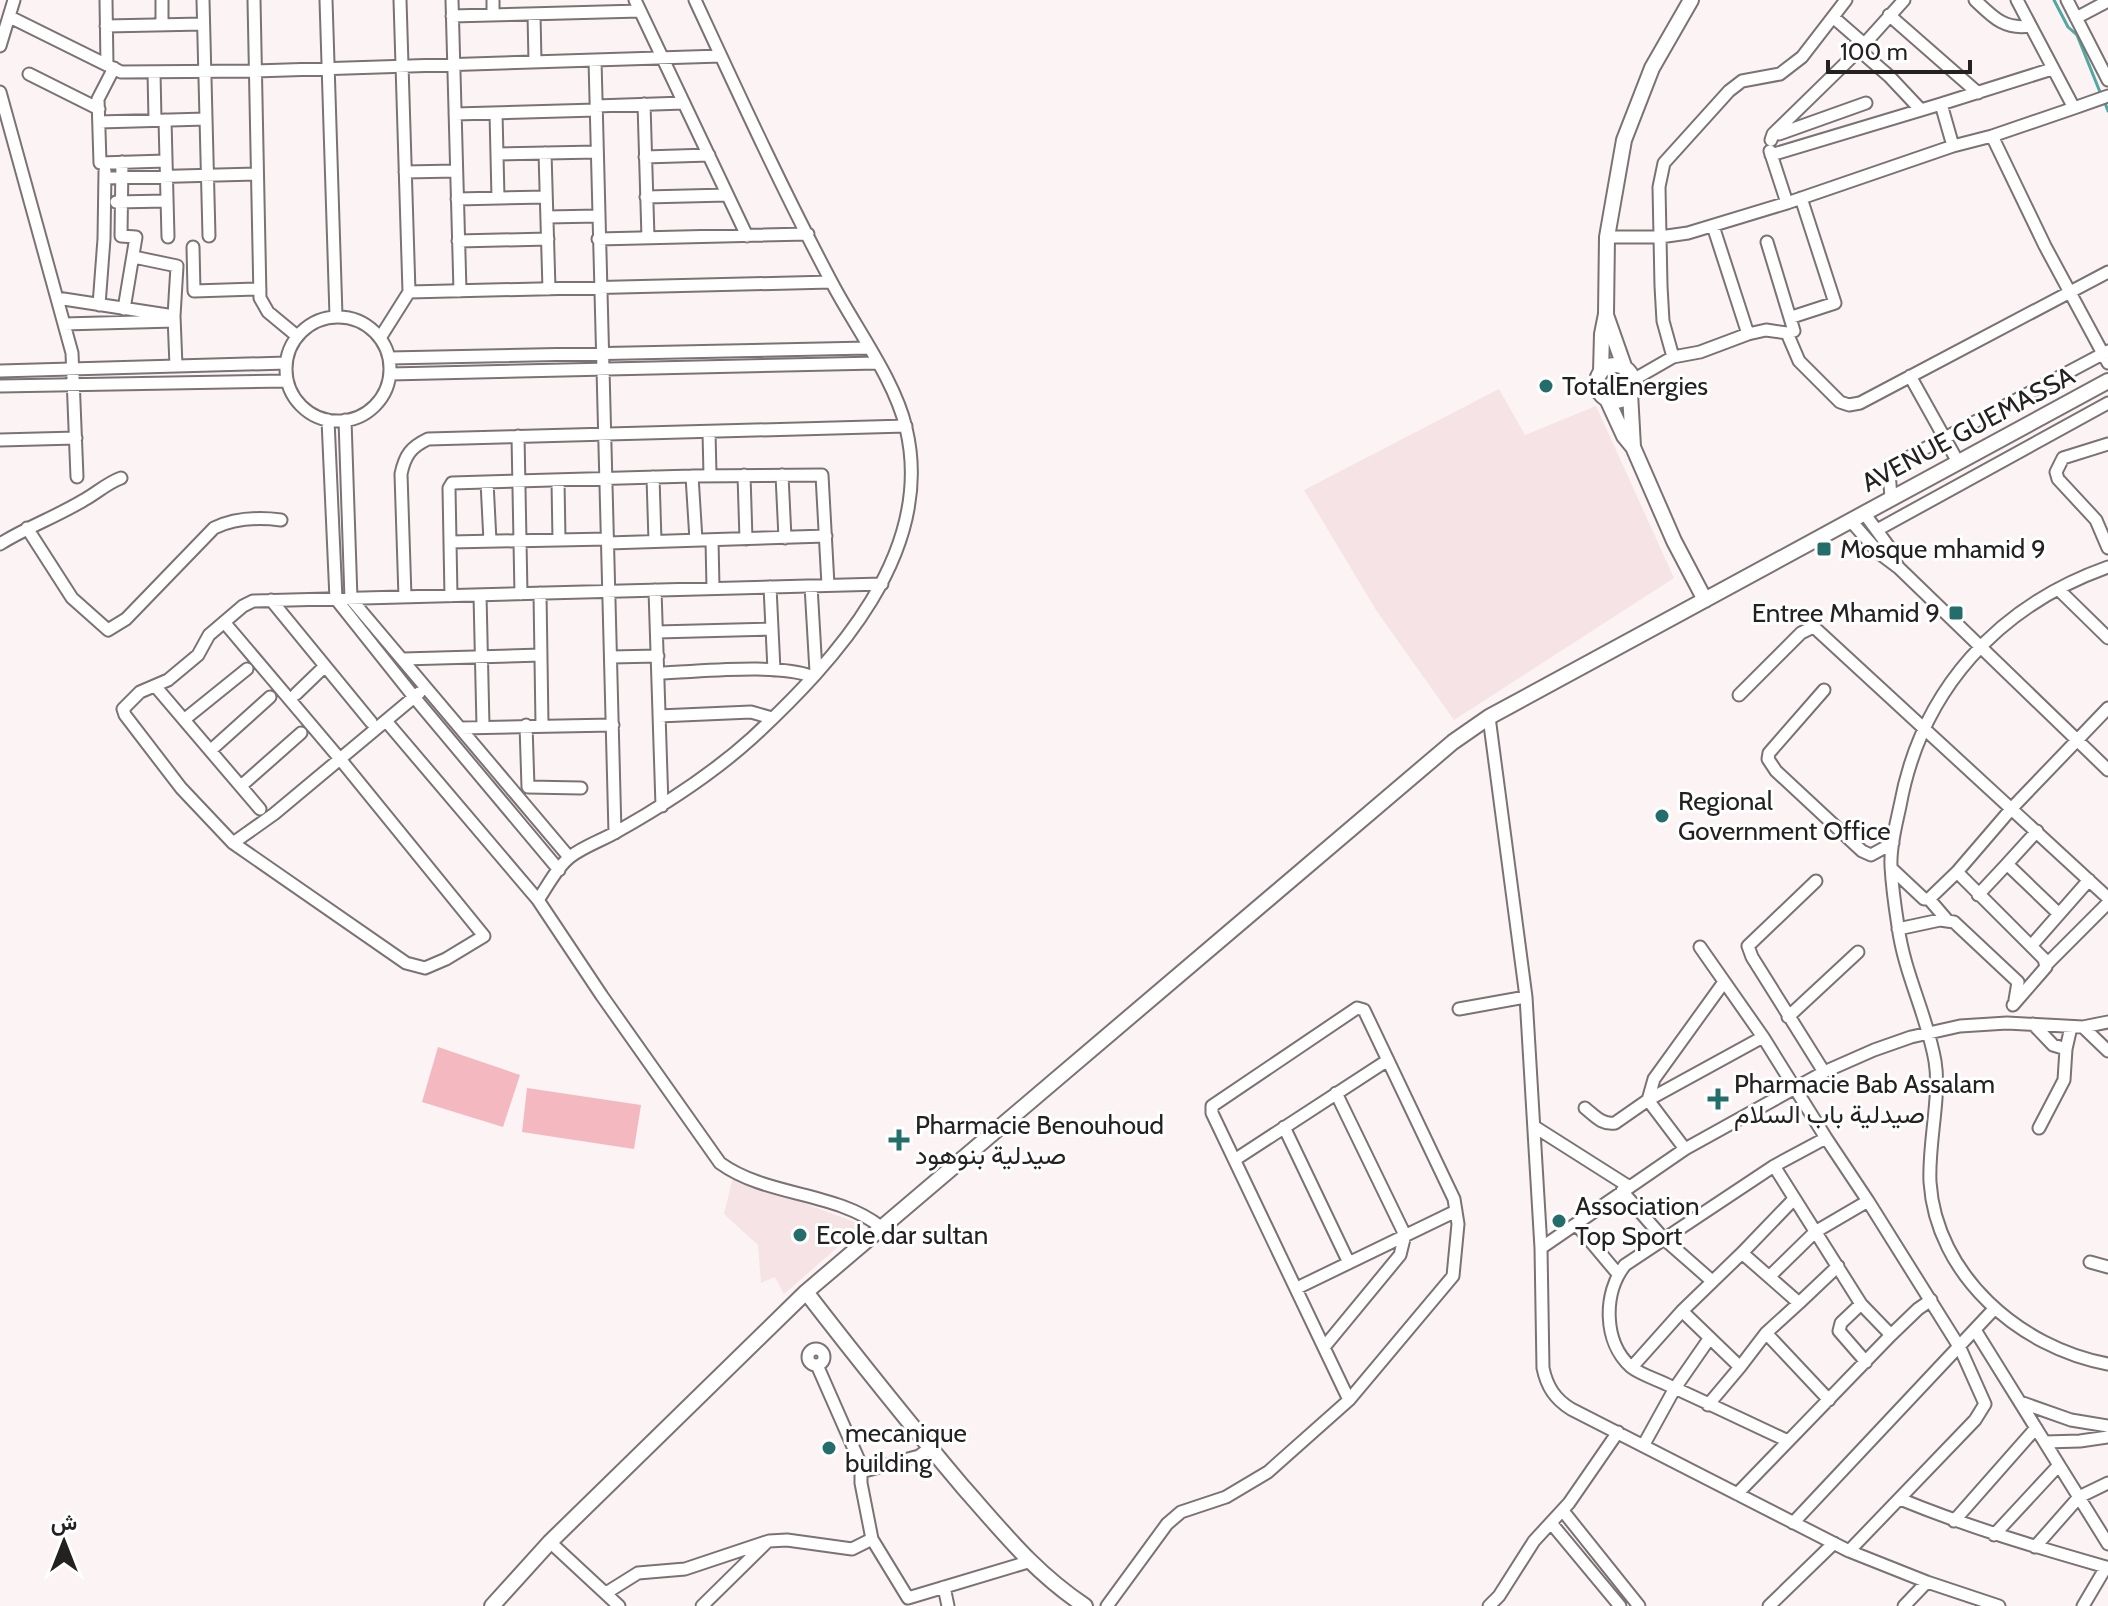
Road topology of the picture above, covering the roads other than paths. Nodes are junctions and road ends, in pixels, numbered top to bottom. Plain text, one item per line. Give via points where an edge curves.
1 (14, 0) edge
2 (106, 0) edge
3 (162, 0) edge
4 (203, 0) edge
5 (254, 0) edge
6 (326, 0) edge
7 (400, 0) edge
8 (452, 0) edge
9 (493, 0) edge
10 (695, 0) edge
11 (1691, 0) edge
12 (1846, 0) edge
13 (1904, 0) edge
14 (1975, 0) edge
15 (2017, 0) edge
16 (2067, 0) edge
17 (2108, 1) edge
18 (637, 6) edge
19 (534, 14) junction
20 (493, 15) junction
21 (1889, 15) junction
22 (452, 16) junction
23 (10, 17) junction
24 (1833, 17) junction
25 (2076, 18) junction
26 (203, 24) junction
27 (162, 25) junction
28 (106, 26) junction
29 (2030, 26) junction
30 (0, 46) edge
31 (1861, 47) junction
32 (721, 56) junction
33 (662, 58) junction
34 (595, 60) junction
35 (535, 62) junction
36 (453, 64) junction
37 (402, 66) junction
38 (111, 67) junction
39 (328, 68) junction
40 (2052, 69) junction
41 (205, 71) junction
42 (255, 71) junction
43 (154, 72) junction
44 (29, 74) dead end
45 (2108, 80) edge
46 (0, 92) edge
47 (1978, 93) junction
48 (2108, 96) edge
49 (684, 103) junction
50 (1866, 103) dead end
51 (644, 104) junction
52 (1941, 104) junction
53 (596, 108) junction
54 (2074, 108) junction
55 (99, 109) junction
56 (1921, 110) junction
57 (496, 113) junction
58 (455, 114) junction
59 (206, 119) junction
60 (160, 120) junction
61 (99, 122) junction
62 (1992, 136) junction
63 (6, 138) edge
64 (1771, 140) junction
65 (1953, 146) junction
66 (597, 152) junction
67 (545, 153) junction
68 (497, 154) junction
69 (709, 155) junction
70 (1771, 155) junction
71 (645, 157) junction
72 (166, 161) junction
73 (122, 162) junction
74 (105, 163) junction
75 (456, 171) junction
76 (405, 172) junction
77 (257, 174) junction
78 (207, 175) junction
79 (166, 177) junction
80 (105, 178) junction
81 (122, 178) junction
82 (727, 195) junction
83 (546, 197) junction
84 (646, 197) junction
85 (498, 198) junction
86 (1801, 198) junction
87 (457, 199) junction
88 (167, 201) junction
89 (105, 202) junction
90 (122, 202) junction
91 (1787, 203) junction
92 (598, 216) junction
93 (547, 217) junction
94 (1713, 226) junction
95 (808, 234) junction
96 (209, 236) dead end
97 (747, 236) junction
98 (168, 237) dead end
99 (1607, 237) junction
100 (1660, 237) junction
101 (648, 238) junction
102 (548, 239) junction
103 (598, 239) junction
104 (458, 241) junction
105 (1767, 242) dead end
106 (193, 247) dead end
107 (134, 257) junction
108 (2108, 272) edge
109 (831, 282) junction
110 (599, 287) junction
111 (260, 289) junction
112 (549, 289) junction
113 (460, 291) junction
114 (2069, 291) junction
115 (409, 292) junction
116 (57, 298) junction
117 (99, 305) junction
118 (124, 309) junction
119 (1606, 314) junction
120 (336, 316) junction
121 (1792, 317) junction
122 (174, 319) junction
123 (64, 324) junction
124 (1787, 333) junction
125 (1748, 334) junction
126 (297, 336) junction
127 (380, 338) junction
128 (868, 348) junction
129 (601, 354) junction
130 (2106, 356) edge
131 (1673, 357) junction
132 (389, 358) junction
133 (286, 363) junction
134 (877, 363) junction
135 (176, 366) junction
136 (74, 369) junction
137 (0, 371) edge
138 (602, 371) junction
139 (1601, 372) junction
140 (390, 374) junction
141 (1910, 376) junction
142 (1629, 380) junction
143 (287, 381) junction
144 (2108, 381) edge
145 (75, 384) junction
146 (0, 386) edge
147 (1607, 399) junction
148 (2108, 403) edge
149 (328, 420) junction
150 (345, 420) junction
151 (906, 426) junction
152 (709, 432) junction
153 (605, 434) junction
154 (518, 436) junction
155 (76, 438) junction
156 (1944, 439) junction
157 (0, 440) edge
158 (2108, 444) edge
159 (1633, 447) junction
160 (1958, 462) junction
161 (710, 475) junction
162 (744, 475) junction
163 (782, 475) junction
164 (692, 476) junction
165 (77, 477) dead end
166 (653, 477) junction
167 (121, 478) dead end
168 (606, 479) junction
169 (518, 481) junction
170 (558, 481) junction
171 (487, 482) junction
172 (1891, 498) junction
173 (1857, 516) junction
174 (281, 520) dead end
175 (27, 528) junction
176 (1877, 530) junction
177 (826, 536) junction
178 (785, 538) junction
179 (746, 539) junction
180 (559, 540) junction
181 (696, 540) junction
182 (712, 540) junction
183 (490, 541) junction
184 (520, 541) junction
185 (608, 541) junction
186 (655, 541) junction
187 (450, 542) junction
188 (0, 544) edge
189 (2108, 548) edge
190 (2108, 567) edge
191 (1899, 568) junction
192 (882, 584) junction
193 (828, 585) junction
194 (811, 586) junction
195 (770, 587) junction
196 (713, 588) junction
197 (2058, 589) junction
198 (655, 590) junction
199 (610, 591) junction
200 (540, 593) junction
201 (521, 594) junction
202 (480, 595) junction
203 (451, 596) junction
204 (405, 597) junction
205 (336, 599) junction
206 (351, 599) junction
207 (271, 600) junction
208 (1705, 600) junction
209 (224, 622) junction
210 (772, 629) junction
211 (657, 632) junction
212 (2108, 638) edge
213 (1979, 647) junction
214 (541, 655) junction
215 (658, 656) junction
216 (482, 657) junction
217 (611, 657) junction
218 (403, 659) junction
219 (324, 667) junction
220 (247, 669) dead end
221 (774, 670) junction
222 (658, 673) junction
223 (814, 674) junction
224 (156, 687) junction
225 (426, 687) junction
226 (1824, 690) dead end
227 (296, 694) dead end
228 (1739, 695) dead end
229 (270, 697) dead end
230 (414, 697) junction
231 (2108, 708) edge
232 (659, 716) junction
233 (1489, 717) junction
234 (772, 718) junction
235 (185, 719) junction
236 (386, 721) junction
237 (371, 722) dead end
238 (526, 725) junction
239 (542, 725) junction
240 (613, 725) junction
241 (483, 726) junction
242 (460, 728) junction
243 (1924, 728) junction
244 (301, 733) dead end
245 (2077, 741) junction
246 (211, 750) junction
247 (340, 759) junction
248 (2108, 770) edge
249 (241, 786) junction
250 (581, 788) dead end
251 (662, 806) junction
252 (2012, 808) junction
253 (260, 809) dead end
254 (2037, 831) junction
255 (615, 833) junction
256 (233, 843) junction
257 (1893, 843) junction
258 (569, 857) junction
259 (2007, 864) junction
260 (1891, 867) junction
261 (559, 870) junction
262 (1957, 872) junction
263 (2089, 880) junction
264 (1816, 881) dead end
265 (1978, 895) junction
266 (2107, 898) edge
267 (1929, 899) junction
268 (538, 900) junction
269 (2059, 914) junction
270 (1947, 920) junction
271 (1898, 929) junction
272 (2031, 946) junction
273 (1700, 947) dead end
274 (1858, 952) dead end
275 (2047, 964) junction
276 (1724, 982) junction
277 (1526, 997) junction
278 (2013, 1005) junction
279 (1459, 1009) dead end
280 (1788, 1017) junction
281 (2108, 1022) edge
282 (2007, 1023) junction
283 (2033, 1024) junction
284 (2077, 1027) junction
285 (1928, 1033) junction
286 (1763, 1037) junction
287 (2066, 1049) junction
288 (2108, 1051) edge
289 (1388, 1060) junction
290 (1824, 1072) junction
291 (1795, 1089) junction
292 (1336, 1093) junction
293 (1648, 1100) junction
294 (1585, 1108) dead end
295 (1284, 1127) junction
296 (1535, 1127) junction
297 (2039, 1128) dead end
298 (1826, 1138) junction
299 (1685, 1149) junction
300 (1236, 1159) junction
301 (1774, 1166) junction
302 (1625, 1189) junction
303 (1794, 1199) junction
304 (1868, 1201) junction
305 (1456, 1211) junction
306 (1576, 1224) junction
307 (881, 1227) junction
308 (1815, 1232) junction
309 (1405, 1235) junction
310 (1663, 1238) junction
311 (1541, 1248) junction
312 (1742, 1253) junction
313 (2090, 1262) dead end
314 (1349, 1263) junction
315 (1838, 1266) junction
316 (2108, 1267) edge
317 (1618, 1274) junction
318 (1770, 1276) junction
319 (1712, 1281) junction
320 (1297, 1288) junction
321 (806, 1292) junction
322 (1931, 1300) junction
323 (1799, 1303) junction
324 (1861, 1304) junction
325 (1995, 1308) junction
326 (1682, 1311) junction
327 (1975, 1330) junction
328 (1766, 1333) junction
329 (1891, 1335) junction
330 (1709, 1339) junction
331 (1325, 1346) junction
332 (1960, 1348) junction
333 (1866, 1362) junction
334 (2108, 1364) edge
335 (817, 1365) dead end
336 (1632, 1367) junction
337 (1740, 1367) junction
338 (1675, 1388) junction
339 (1349, 1400) junction
340 (1829, 1400) junction
341 (2020, 1402) junction
342 (1708, 1405) junction
343 (2108, 1426) edge
344 (2036, 1428) junction
345 (1618, 1432) junction
346 (2108, 1437) edge
347 (1788, 1441) junction
348 (2045, 1442) junction
349 (1643, 1446) junction
350 (930, 1448) junction
351 (2059, 1465) junction
352 (861, 1472) junction
353 (2108, 1483) edge
354 (1737, 1494) junction
355 (2079, 1497) junction
356 (1900, 1499) junction
357 (1563, 1511) junction
358 (1954, 1521) junction
359 (1551, 1523) junction
360 (1793, 1523) junction
361 (2103, 1525) edge
362 (1994, 1535) junction
363 (872, 1539) junction
364 (769, 1541) junction
365 (550, 1542) junction
366 (1834, 1543) junction
367 (2108, 1544) edge
368 (2035, 1547) junction
369 (1849, 1551) junction
370 (1028, 1562) junction
371 (2107, 1566) edge
372 (1927, 1582) junction
373 (944, 1587) junction
374 (606, 1593) junction
375 (1771, 1605) edge
376 (492, 1606) edge
377 (619, 1606) edge
378 (702, 1606) edge
379 (948, 1606) edge
380 (1085, 1606) edge
381 (1107, 1606) edge
382 (1489, 1606) edge
383 (1620, 1606) edge
384 (1639, 1606) edge
385 (1904, 1606) edge
386 (1999, 1606) edge
387 (2083, 1606) edge

1 - 23 street
2 - 28 street
3 - 27 street
4 - 26 street
5 - 42 street
6 - 39 street
7 - 37 street
8 - 22 street
9 - 20 street
10 - 32 street
11 - 99 main road via 1636,106 1617,172
12 - 24 street
13 - 21 street
14 - 29 street via 2004,24
15 - 29 street
16 - 25 street
17 - 25 street
18 - 19 street
18 - 33 street
19 - 20 street
19 - 35 street
20 - 22 street
21 - 31 street
21 - 47 street
22 - 36 street
23 - 30 street
23 - 38 street
24 - 31 street
24 - 100 street via 1802,57 1780,74 1742,81 1672,152 1660,174
25 - 45 street
26 - 27 street
26 - 41 street
27 - 28 street
28 - 38 street
29 - 40 street
31 - 56 street
31 - 64 street
32 - 33 street
32 - 95 street
33 - 34 street
33 - 49 street
34 - 35 street
34 - 53 street
35 - 36 street
36 - 37 street
36 - 58 street
37 - 39 street
37 - 76 street
38 - 43 street
38 - 55 street
39 - 42 street
39 - 120 street
40 - 47 street
40 - 54 street
41 - 42 street
41 - 43 street
41 - 59 street
42 - 77 street
43 - 60 street
44 - 55 street
46 - 63 street
47 - 52 street
48 - 54 street
49 - 51 street
49 - 69 street
50 - 64 street via 1783,131
51 - 53 street
51 - 71 street
52 - 56 street
52 - 65 street
53 - 57 street
53 - 66 street
54 - 62 street
55 - 61 street
56 - 70 street
57 - 58 street
57 - 68 street
58 - 75 street
59 - 60 street
59 - 78 street
60 - 61 street
60 - 72 street
61 - 74 street via 100,163
62 - 65 street
62 - 114 street
63 - 116 street
64 - 70 street
65 - 86 street
66 - 67 street
66 - 92 street
67 - 68 street
67 - 83 street
68 - 85 street
69 - 71 street
69 - 82 street
70 - 91 street
71 - 84 street
72 - 73 street
72 - 79 street
73 - 74 street
73 - 81 street
74 - 80 street
75 - 76 street
75 - 87 street
76 - 115 street
77 - 78 street
77 - 111 street
78 - 79 street
78 - 96 street
79 - 81 street
79 - 88 street
80 - 81 street
80 - 89 street
81 - 90 street
82 - 84 street
82 - 97 street
83 - 85 street
83 - 93 street
84 - 101 street
85 - 87 street
86 - 91 street
86 - 121 street via 1835,303
87 - 104 street
88 - 90 street
88 - 98 street
89 - 90 street
89 - 117 street
90 - 107 street via 121,236 136,237
91 - 94 street
92 - 93 street
92 - 103 street
93 - 102 street
94 - 100 street
94 - 125 street
95 - 97 street
95 - 109 street
97 - 101 street
99 - 100 street
99 - 119 main road
100 - 131 street via 1663,321
101 - 103 street
102 - 104 street
102 - 112 street
103 - 110 street
104 - 113 street
105 - 121 street
106 - 111 street via 194,291
107 - 118 street
107 - 122 street via 177,266
108 - 114 street
109 - 110 street
109 - 128 street
110 - 112 street
110 - 129 street
111 - 126 street via 268,312
112 - 113 street
113 - 115 street
114 - 130 street
114 - 141 street
115 - 127 street
116 - 117 street
116 - 123 street
117 - 118 street
118 - 122 street
119 - 139 main road
119 - 142 main road
120 - 126 street
120 - 127 street via 361,322
121 - 124 street via 1794,331
122 - 123 street
122 - 135 street
123 - 136 street
124 - 125 street
124 - 141 street via 1799,361 1840,402 1860,403
125 - 131 street
126 - 133 street
127 - 132 street
128 - 129 street
128 - 134 street
129 - 132 street
129 - 138 street
130 - 156 street
131 - 142 street
132 - 140 street
133 - 135 street
133 - 143 street
134 - 138 street
134 - 151 street
135 - 136 street
136 - 137 street
136 - 145 street
138 - 140 street
138 - 153 street
139 - 142 main road via 1612,365
139 - 147 main road via 1597,387
140 - 150 street via 376,405
141 - 156 street
142 - 147 main road via 1621,400
142 - 159 main road
143 - 145 street
143 - 149 street via 302,406
144 - 160 main road, AVENUE GUEMASSA
145 - 146 street
145 - 155 street
147 - 159 main road
148 - 176 street
149 - 150 street
149 - 205 street
150 - 206 street
151 - 152 street
151 - 192 street via 911,461 905,522
152 - 153 street
152 - 161 street
153 - 154 street
153 - 168 street
154 - 169 street
154 - 204 street via 428,439 405,457
155 - 157 street
155 - 165 street
156 - 160 street
156 - 172 street via 1892,466
158 - 189 street via 2063,458 2056,472 2096,520
159 - 208 main road
160 - 172 main road, AVENUE GUEMASSA
161 - 162 street
161 - 164 street
162 - 163 street
162 - 179 street
163 - 177 street via 822,475
163 - 178 street
164 - 166 street
164 - 181 street
166 - 168 street
166 - 186 street
167 - 175 street
168 - 170 street
168 - 185 street
169 - 170 street
169 - 171 street
169 - 184 street
170 - 180 street
171 - 183 street
171 - 187 street via 450,485
172 - 173 main road, AVENUE GUEMASSA
173 - 176 street
173 - 191 street via 1879,553
173 - 208 main road, AVENUE GUEMASSA
174 - 175 street via 227,522 214,528 126,619 108,630 72,598
175 - 188 street
176 - 191 street
177 - 178 street
177 - 193 street
178 - 179 street
179 - 182 street
180 - 184 street
180 - 185 street
181 - 182 street
181 - 186 street
182 - 196 street
183 - 184 street
183 - 187 street
184 - 201 street
185 - 186 street
185 - 199 street
187 - 203 street
190 - 197 street
191 - 213 street
192 - 193 street
192 - 223 street
193 - 194 street
194 - 195 street
194 - 223 street
195 - 196 street
195 - 210 street
196 - 198 street
197 - 212 street
197 - 213 street via 2007,620
198 - 199 street
198 - 211 street
199 - 200 street
199 - 217 street
200 - 201 street
200 - 214 street
201 - 202 street
202 - 203 street
202 - 216 street
203 - 204 street
204 - 206 street
205 - 206 street
205 - 207 street
205 - 230 street
206 - 218 street
207 - 209 street via 246,603
207 - 219 street
208 - 233 main road, AVENUE GUEMASSA
209 - 224 street via 198,655
209 - 247 street
210 - 211 street
210 - 221 street
211 - 215 street
213 - 243 street
213 - 245 street
214 - 216 street
214 - 239 street
215 - 217 street
215 - 222 street
216 - 218 street
216 - 241 street
217 - 240 street
218 - 225 street
219 - 227 street
219 - 237 street
220 - 235 street
221 - 222 street
221 - 223 street
222 - 232 street
223 - 234 street
224 - 235 street
224 - 256 street via 126,703 125,715 181,788
225 - 230 street
225 - 242 street
226 - 257 street via 1768,759 1862,851 1871,855
228 - 243 street via 1811,628
229 - 246 street
230 - 236 street
230 - 261 street
231 - 245 street
232 - 234 street via 751,712
232 - 251 street
233 - 277 street
233 - 307 main road, AVENUE GUEMASSA
234 - 251 street via 721,764
235 - 246 street
236 - 247 street
236 - 268 street
238 - 239 street
238 - 241 street
238 - 250 street via 528,787
239 - 240 street
240 - 255 street
241 - 242 street
242 - 258 street
243 - 252 street
243 - 257 street via 1903,789
244 - 249 street
245 - 248 street
245 - 252 street
246 - 249 street
247 - 256 street
247 - 256 street via 484,936 425,968 406,963
249 - 253 street
251 - 255 street
252 - 254 street
252 - 262 street
254 - 259 street
254 - 263 street
255 - 258 street
257 - 260 street
258 - 261 street
259 - 265 street
259 - 269 street
260 - 267 street
260 - 271 street
261 - 268 street
262 - 265 street
262 - 267 street
263 - 266 street
263 - 269 street
264 - 280 street via 1748,946
265 - 272 street
266 - 275 street
267 - 270 street
268 - 307 street via 720,1163 741,1175 862,1213
269 - 272 street
270 - 271 street
270 - 278 street via 2018,982
271 - 285 street
272 - 275 street
273 - 276 street
274 - 280 street
275 - 278 street
276 - 286 street
276 - 293 street via 1654,1079
277 - 279 street
277 - 296 street
278 - 282 street
280 - 290 street
281 - 284 street
282 - 283 street
282 - 285 street
283 - 284 street
283 - 287 street via 2053,1045
284 - 287 street
284 - 288 street
285 - 290 street
285 - 325 street via 1936,1067 1932,1198 1961,1268
286 - 291 street
286 - 293 street
287 - 297 street via 2064,1080
289 - 292 street
289 - 300 street via 1364,1010 1357,1008 1212,1106
289 - 305 street
290 - 291 street
291 - 298 street
291 - 299 street
292 - 295 street
292 - 309 street
293 - 294 street via 1609,1124
293 - 299 street
295 - 300 street
295 - 314 street
296 - 302 street
296 - 311 street
298 - 301 street
298 - 304 street
299 - 302 street
300 - 320 street
301 - 303 street
301 - 310 street
302 - 306 street
302 - 310 street
303 - 308 street
303 - 312 street
304 - 308 street
304 - 322 street
305 - 309 street
305 - 339 street via 1453,1276
306 - 311 street
306 - 317 street
307 - 321 main road, AVENUE GUEMASSA
308 - 315 street
308 - 318 street
309 - 314 street
309 - 331 street via 1400,1255
310 - 317 street
310 - 319 street
311 - 345 street via 1542,1360 1548,1385 1564,1404
312 - 318 street
312 - 319 street
313 - 316 street
314 - 320 street
315 - 323 street
315 - 324 street
317 - 336 street via 1609,1324 1617,1349
318 - 323 street
319 - 326 street
320 - 331 street
321 - 350 main road
321 - 365 main road, AVENUE GUEMASSA
322 - 329 street
322 - 332 street
323 - 328 street
324 - 329 street
324 - 333 street via 1839,1331
325 - 327 street
325 - 334 street via 2044,1342
326 - 330 street
326 - 336 street
327 - 332 street
327 - 341 street
328 - 337 street
328 - 340 street
329 - 333 street
330 - 337 street
330 - 338 street
331 - 339 street
332 - 356 street via 1983,1397 1983,1410
332 - 360 street
333 - 340 street
335 - 352 street
336 - 338 street
337 - 342 street
338 - 342 street
338 - 349 street
339 - 381 street via 1268,1472 1226,1497 1181,1512
340 - 347 street
341 - 343 street
341 - 344 street
342 - 347 street
344 - 348 street
344 - 358 street
345 - 349 street
345 - 357 street
346 - 348 street
347 - 354 street
348 - 351 street
349 - 354 street
350 - 352 street
350 - 370 main road
351 - 355 street
351 - 362 street
352 - 363 street
353 - 355 street
354 - 360 street
355 - 361 street
355 - 368 street
356 - 358 street
356 - 369 street
357 - 359 street
357 - 384 street
358 - 362 street
359 - 382 street
359 - 383 street
360 - 366 street
361 - 367 street
362 - 368 street
363 - 364 street via 852,1549
363 - 373 street via 908,1598
364 - 374 street via 685,1569 638,1573
364 - 378 street
365 - 374 street
365 - 376 main road, AVENUE GUEMASSA
366 - 369 street
366 - 375 street
368 - 371 street
369 - 372 street
370 - 373 street
370 - 380 main road
371 - 387 street
372 - 385 street
372 - 386 street
373 - 379 street
374 - 377 street

